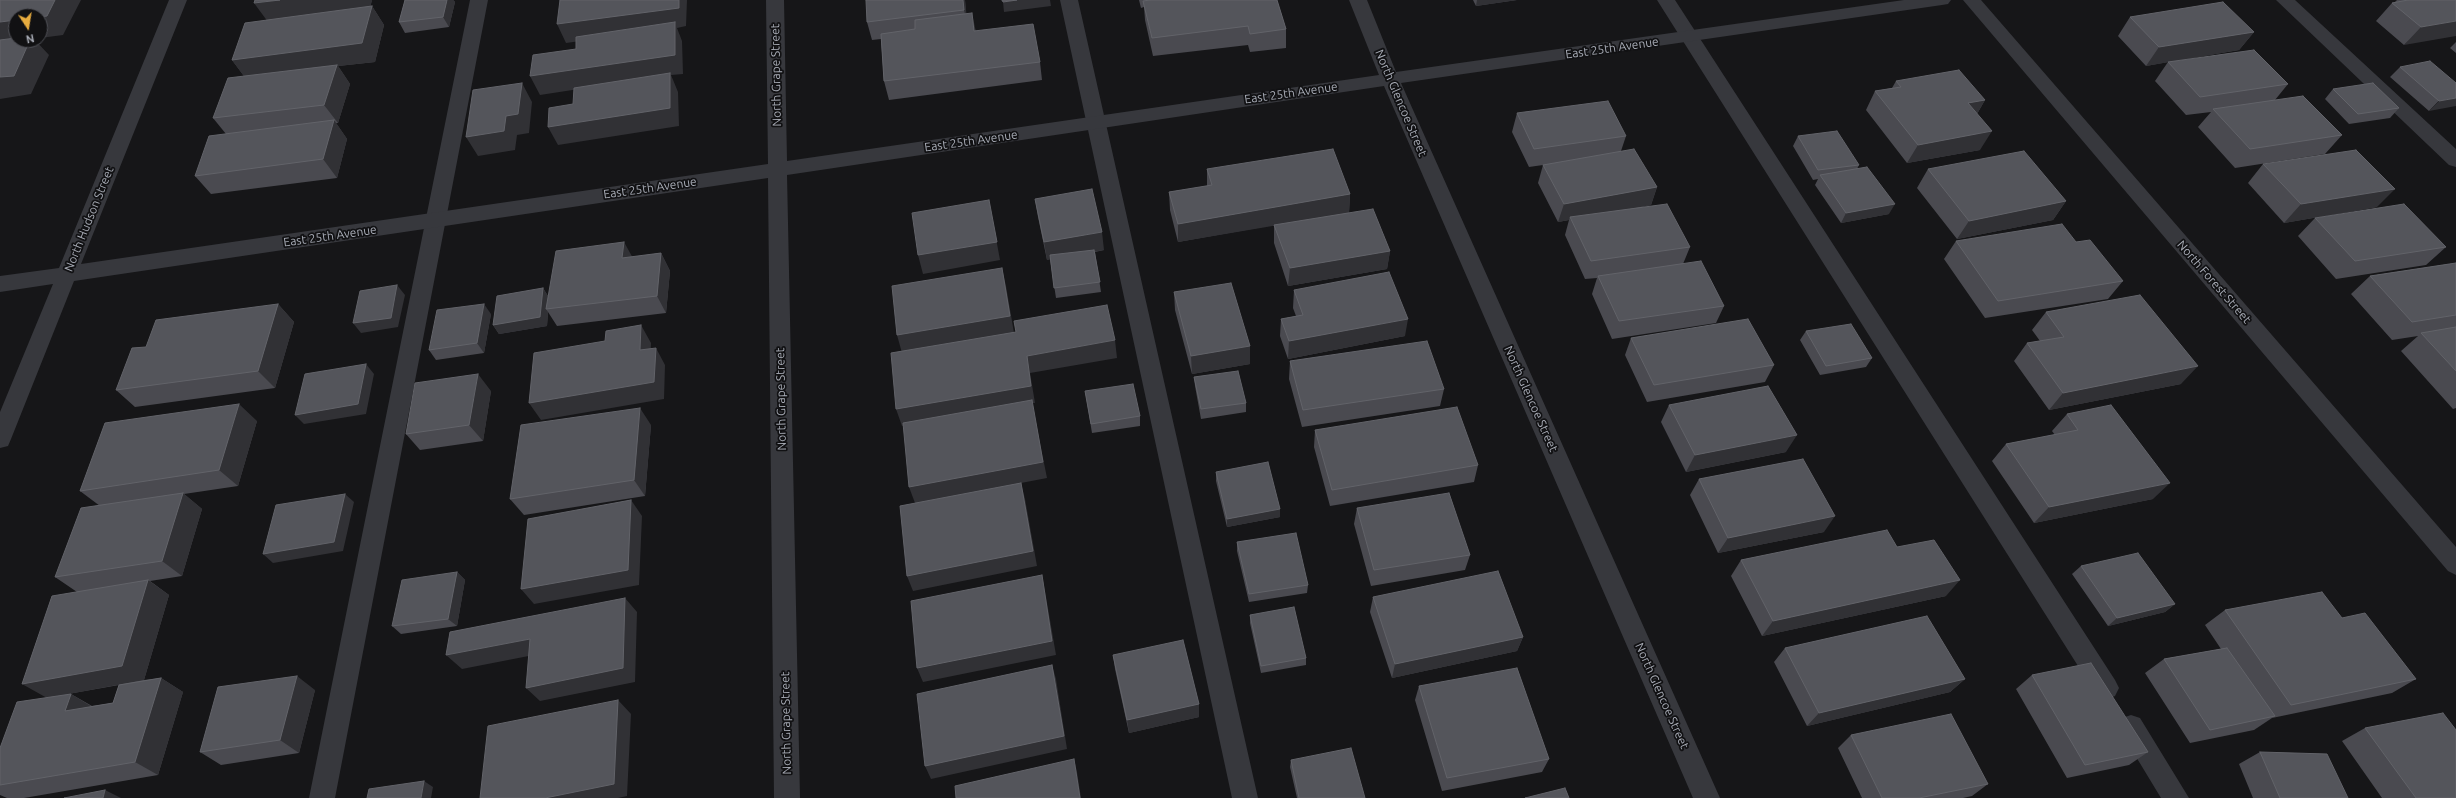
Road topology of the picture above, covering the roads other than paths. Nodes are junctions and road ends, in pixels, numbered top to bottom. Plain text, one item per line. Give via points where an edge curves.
1 (178, 0) edge
2 (478, 0) edge
3 (775, 0) edge
4 (1069, 0) edge
5 (1358, 0) edge
6 (1666, 0) edge
7 (1942, 0) edge
8 (1972, 0) edge
9 (2285, 0) edge
10 (1690, 37) junction
11 (1390, 79) junction
12 (1095, 122) junction
13 (2456, 160) edge
14 (778, 170) junction
15 (436, 220) junction
16 (66, 274) junction
17 (0, 284) edge
18 (0, 438) edge
19 (2456, 564) edge
20 (322, 798) edge
21 (787, 798) edge
22 (1245, 798) edge
23 (1707, 798) edge
24 (2176, 798) edge

1 - 16 street, North Hudson Street
2 - 15 street
3 - 14 street, North Grape Street
4 - 12 street
5 - 11 street, North Glencoe Street
6 - 10 street
7 - 10 street, East 25th Avenue
8 - 19 street, North Forest Street
9 - 13 street
10 - 11 street, East 25th Avenue
10 - 24 street
11 - 12 street, East 25th Avenue
11 - 23 street, North Glencoe Street
12 - 14 street, East 25th Avenue
12 - 22 street
14 - 15 street, East 25th Avenue
14 - 21 street, North Grape Street
15 - 16 street, East 25th Avenue
15 - 20 street
16 - 17 street, East 25th Avenue
16 - 18 street, North Hudson Street

